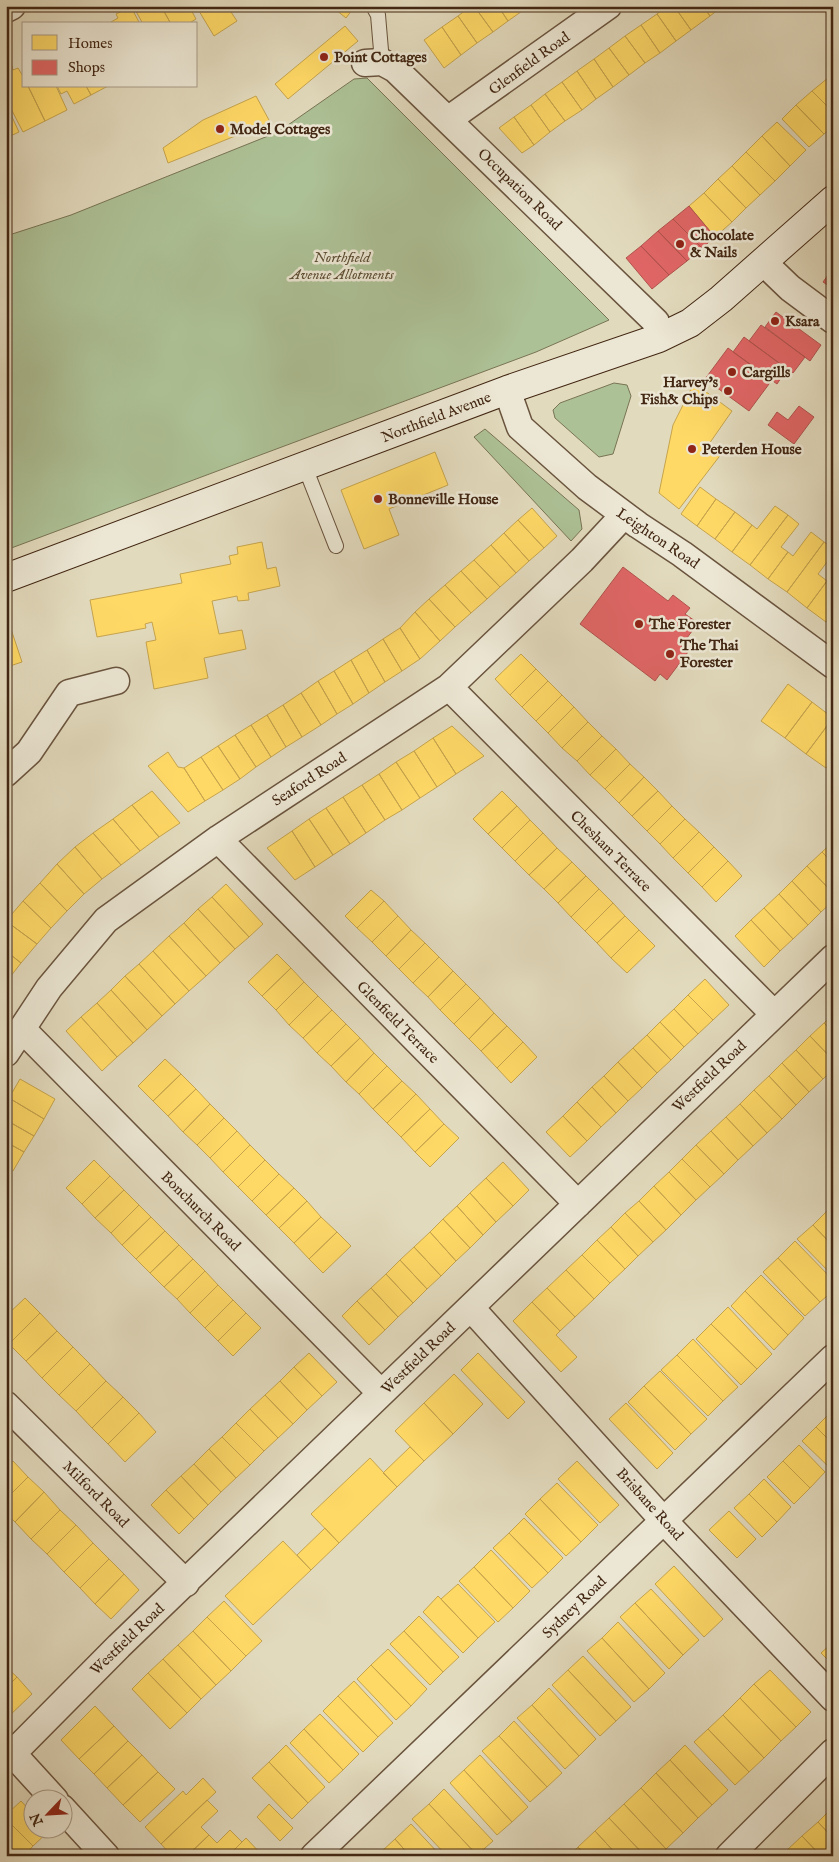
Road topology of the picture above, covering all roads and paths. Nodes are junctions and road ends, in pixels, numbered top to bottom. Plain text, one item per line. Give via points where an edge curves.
1 (12, 6) edge
2 (373, 6) edge
3 (608, 6) edge
4 (6, 9) edge
5 (373, 62) joint
6 (449, 119) junction
7 (833, 200) edge
8 (764, 263) junction
9 (833, 320) edge
10 (659, 338) junction
11 (507, 390) junction
12 (305, 467) junction
13 (624, 514) junction
14 (336, 546) dead end
15 (6, 578) edge
16 (833, 665) edge
17 (116, 682) dead end
18 (449, 687) junction
19 (6, 773) edge
20 (218, 839) junction
21 (833, 958) edge
22 (774, 1014) junction
23 (22, 1029) junction
24 (6, 1053) edge
25 (578, 1204) junction
26 (470, 1308) junction
27 (833, 1358) edge
28 (381, 1393) junction
29 (6, 1405) edge
30 (664, 1520) junction
31 (186, 1583) junction
32 (833, 1698) edge
33 (833, 1752) edge
34 (10, 1757) edge
35 (45, 1790) edge
36 (72, 1819) edge
37 (106, 1856) edge
38 (314, 1856) edge
39 (729, 1856) edge

1 - 4 street
2 - 5 lane via 378,15
3 - 6 street, Glenfield Road
5 - 6 street, Occupation Road via 396,69
6 - 10 street, Occupation Road via 656,322
7 - 8 main road, Northfield Avenue
8 - 9 street via 790,288
8 - 10 main road, Northfield Avenue via 690,323
10 - 11 main road, Northfield Avenue
11 - 12 main road, Northfield Avenue
11 - 13 street, Leighton Road via 520,427 587,488
12 - 14 lane
12 - 15 main road, Northfield Avenue
13 - 16 street, Leighton Road
13 - 18 street, Seaford Road via 582,560
17 - 19 street via 69,693 29,752
18 - 20 street, Seaford Road
18 - 22 street, Chesham Terrace
20 - 23 street, Seaford Road via 106,920 49,988
20 - 25 street, Glenfield Terrace
21 - 22 street, Westfield Road
22 - 25 street, Westfield Road
23 - 24 street, Seaford Road
23 - 28 street, Bonchurch Road
25 - 26 street, Westfield Road
26 - 28 street, Westfield Road
26 - 30 street, Brisbane Road
27 - 30 street, Sydney Road
28 - 31 street, Westfield Road
29 - 31 street, Milford Road
30 - 32 street, Brisbane Road
30 - 38 street, Sydney Road
31 - 34 street, Westfield Road
33 - 39 street
34 - 35 street
36 - 37 street

